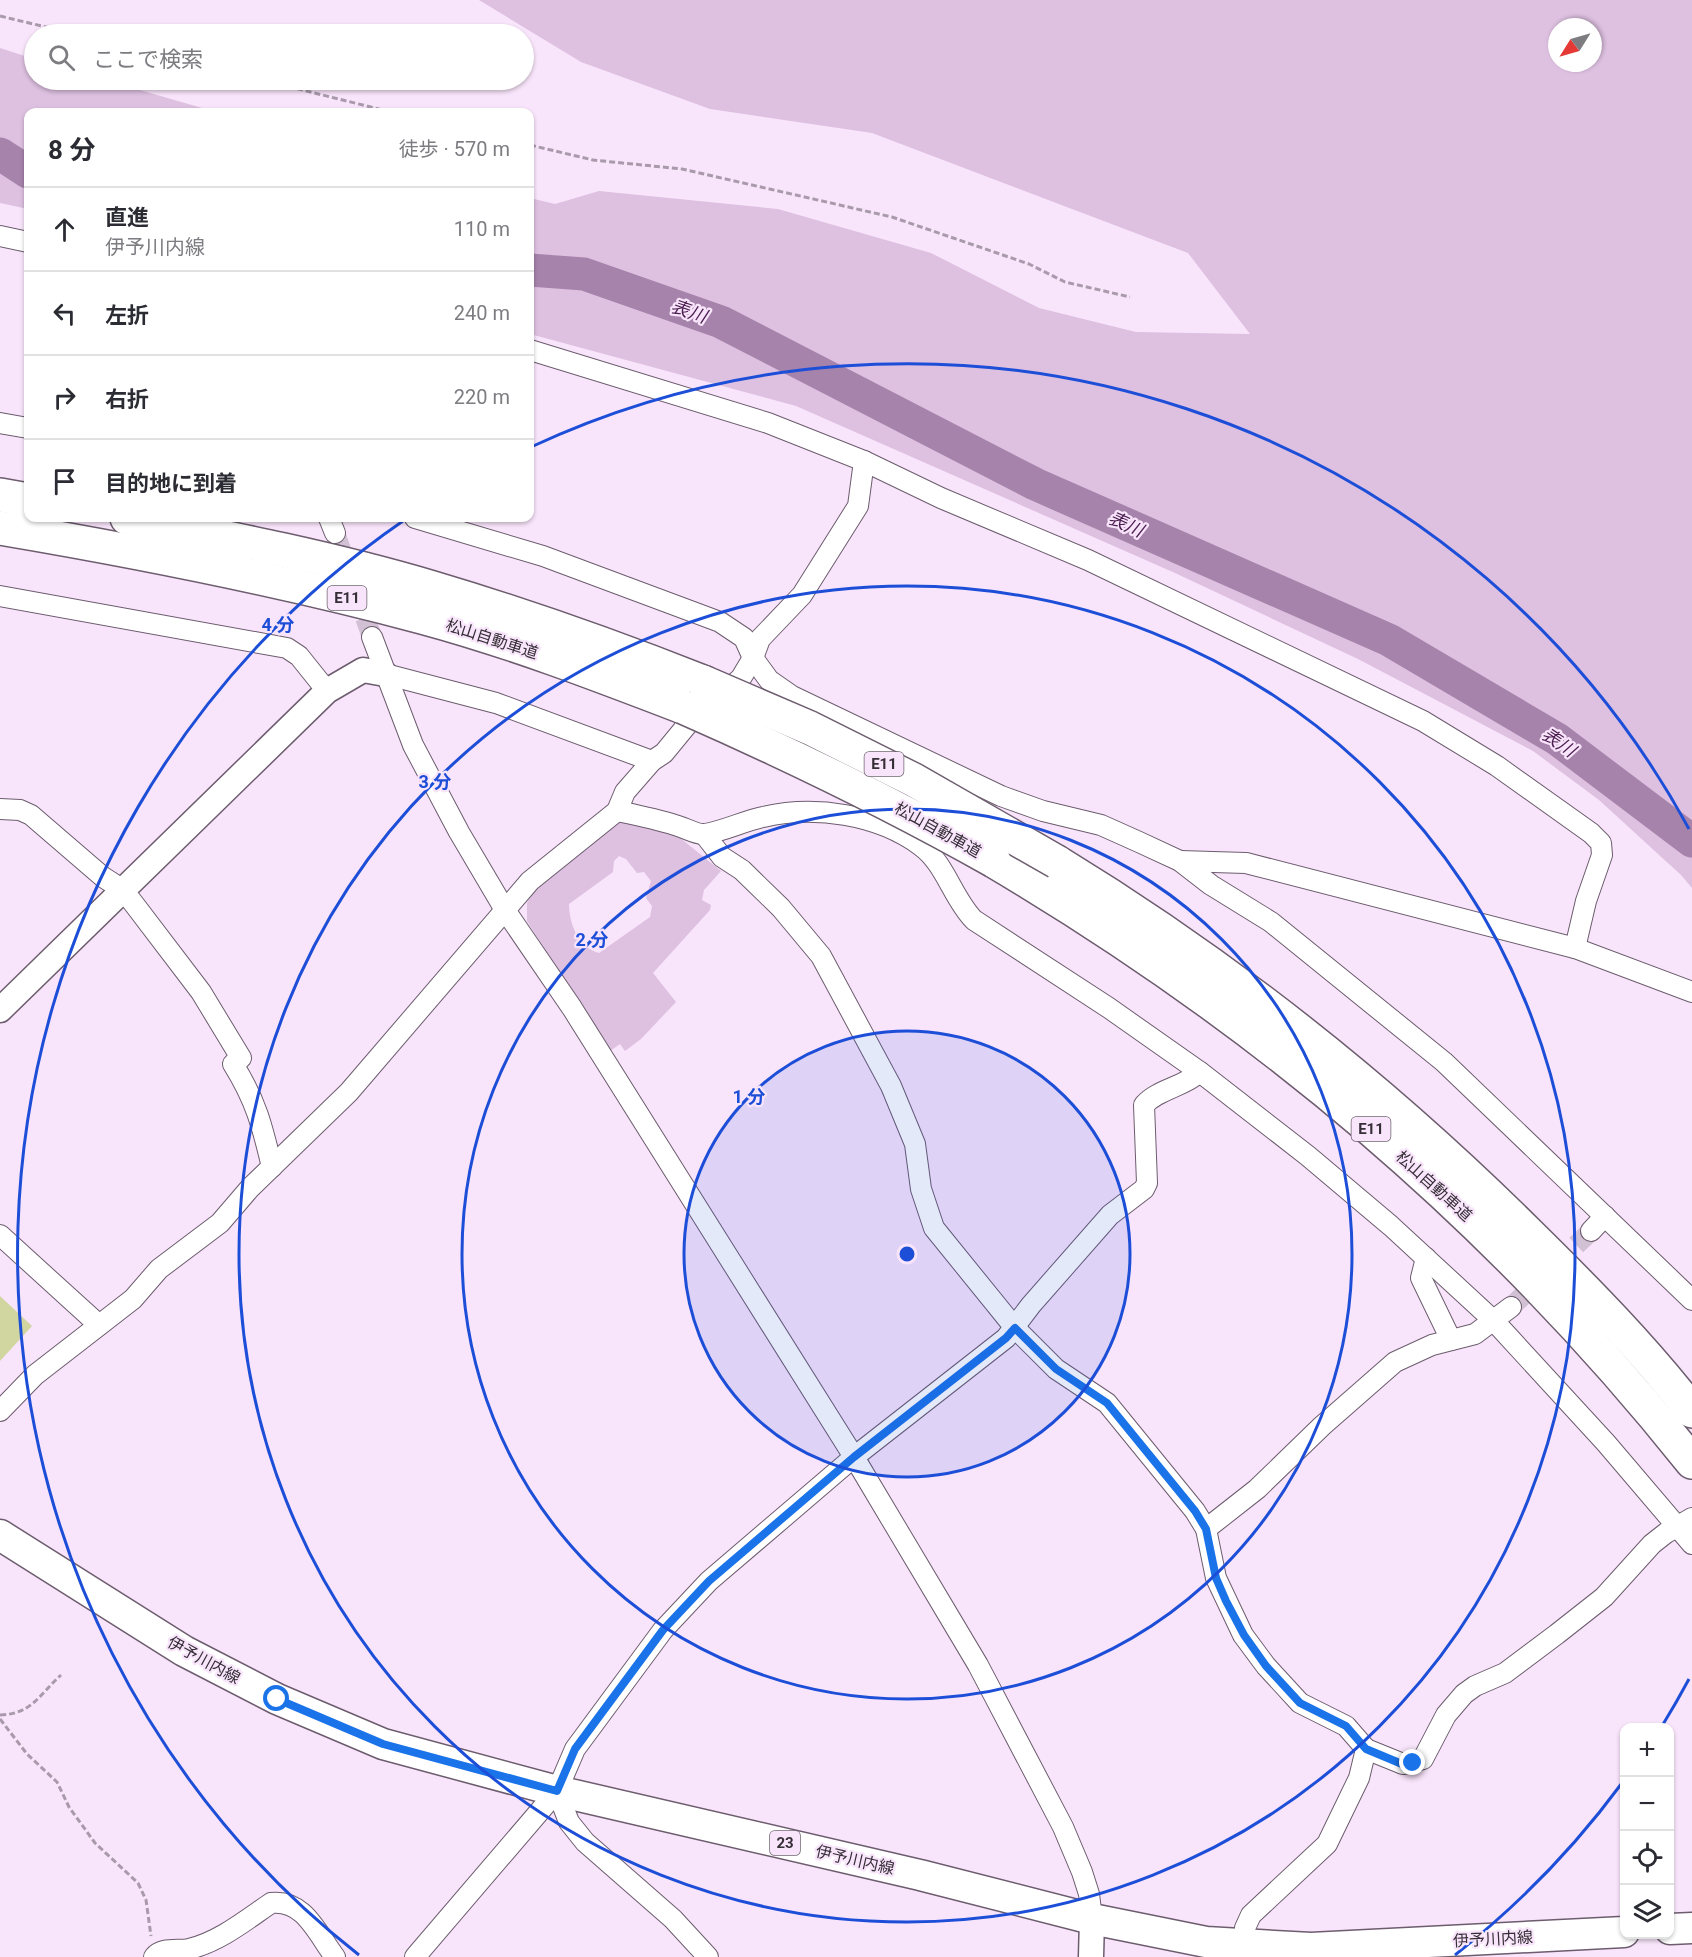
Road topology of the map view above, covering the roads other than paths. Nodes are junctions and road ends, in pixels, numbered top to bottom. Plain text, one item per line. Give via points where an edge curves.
1 (0, 236) edge
2 (24, 241) edge
3 (534, 351) edge
4 (0, 423) edge
5 (24, 427) edge
6 (864, 461) junction
7 (0, 495) edge
8 (24, 499) edge
9 (147, 522) edge
10 (428, 522) edge
11 (0, 528) edge
12 (0, 596) edge
13 (372, 637) tunnel mouth
14 (753, 658) junction
15 (385, 674) junction
16 (327, 691) junction
17 (652, 761) junction
18 (1001, 796) junction
19 (0, 809) edge
20 (617, 811) junction
21 (704, 834) junction
22 (922, 846) junction
23 (1180, 861) junction
24 (123, 890) junction
25 (505, 910) junction
26 (1575, 948) junction
27 (1692, 992) edge
28 (0, 1010) edge
29 (1200, 1072) junction
30 (272, 1167) junction
31 (1605, 1216) junction
32 (1591, 1231) tunnel mouth
33 (0, 1235) edge
34 (1426, 1258) junction
35 (1692, 1300) edge
36 (1511, 1307) tunnel mouth
37 (1494, 1321) junction
38 (99, 1325) junction
39 (1015, 1328) junction
40 (1451, 1340) junction
41 (0, 1411) edge
42 (1692, 1411) edge
43 (854, 1457) junction
44 (1692, 1462) edge
45 (1685, 1522) edge
46 (1206, 1529) junction
47 (0, 1535) edge
48 (1692, 1544) edge
49 (1366, 1749) junction
50 (557, 1791) junction
51 (1092, 1919) junction
52 (1692, 1928) edge
53 (1674, 1929) edge
54 (1620, 1932) edge
55 (1244, 1946) junction
56 (1312, 1953) edge
57 (155, 1955) edge
58 (334, 1957) edge
59 (415, 1957) edge
60 (708, 1957) edge
61 (1091, 1957) edge

1 - 2 street
3 - 6 street via 768,423
4 - 5 street
6 - 14 street via 858,506 798,599 760,639
6 - 26 street via 1329,674 1423,721 1497,766 1600,843 1602,855
7 - 8 highway
9 - 42 highway, 松山自動車道 / E11, bridge via 274,547 431,587 586,637 810,728 914,780 1057,862 1150,920 1244,986 1359,1077 1474,1178 1570,1274
10 - 14 street via 543,556 720,622 744,638
11 - 44 highway, 松山自動車道 / E11, bridge via 269,578 424,618 575,666 683,707 900,807 1123,941 1214,1004 1341,1102 1452,1200 1547,1295
12 - 16 street via 288,648
13 - 15 street
14 - 17 street via 741,678
14 - 18 street via 769,680 792,696
15 - 16 street via 363,670
15 - 17 street via 496,703
15 - 25 street via 433,785
16 - 24 street
17 - 20 street via 625,792
18 - 22 street
18 - 23 street via 1101,825
19 - 24 street via 32,815
20 - 21 street
20 - 25 street via 530,881
21 - 22 street via 766,816 834,813 878,825
21 - 39 street via 722,857 742,870 781,908 821,957 891,1086 915,1144 926,1209 934,1228
22 - 29 street via 974,920
23 - 26 street via 1246,863
23 - 31 street via 1271,922 1444,1062
24 - 28 street
24 - 30 street via 201,992 241,1058 232,1064 259,1113
25 - 30 street via 349,1092
25 - 43 street via 572,1008
26 - 27 street
29 - 34 street via 1308,1156
29 - 39 street via 1144,1105 1144,1189 1110,1215
30 - 38 street via 220,1223 159,1269 133,1299
31 - 32 street
31 - 35 street
33 - 38 street
34 - 37 street
34 - 40 street via 1421,1278
36 - 37 street
37 - 40 street via 1475,1334
37 - 45 street
38 - 41 street via 35,1375
39 - 43 street
39 - 46 street via 1056,1369 1107,1403
40 - 46 street via 1416,1351 1382,1372 1257,1489
43 - 50 street via 709,1581 670,1622 575,1749
43 - 51 street via 978,1665 1063,1827 1089,1894
45 - 48 street
45 - 49 street via 1652,1545 1604,1597 1505,1673 1464,1694 1446,1715 1423,1759 1402,1764
46 - 49 street via 1216,1578 1255,1651 1300,1703 1346,1726
47 - 50 main road, 伊予川内線 / 23 via 184,1651 277,1699 383,1744
49 - 55 street via 1359,1778 1327,1844 1251,1915
50 - 51 main road, 伊予川内線 / 23
50 - 59 street
50 - 60 street via 569,1822 585,1842 673,1919
51 - 55 main road, 伊予川内線 / 23
51 - 61 street
52 - 53 main road
54 - 56 main road, 伊予川内線 / 23
55 - 56 main road, 伊予川内線 / 23
57 - 58 street via 189,1949 222,1935 271,1903 279,1902 299,1907

